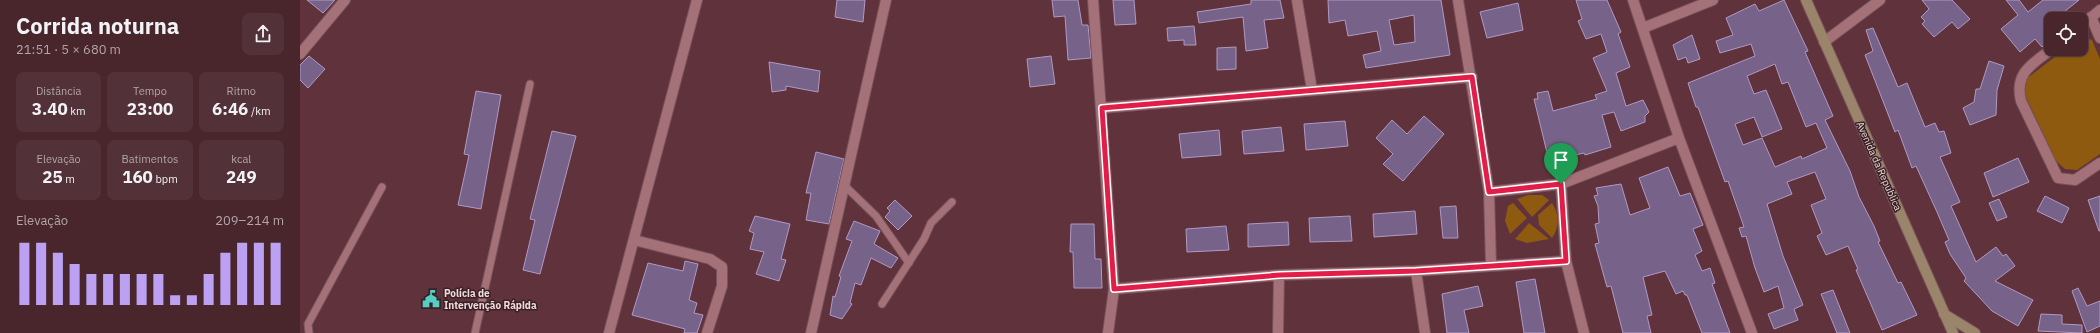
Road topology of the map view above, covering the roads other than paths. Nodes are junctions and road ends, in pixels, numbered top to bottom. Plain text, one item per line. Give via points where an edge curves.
1 (346, 0) edge
2 (697, 0) edge
3 (886, 0) edge
4 (1092, 0) edge
5 (1297, 0) edge
6 (1458, 0) edge
7 (1633, 0) edge
8 (1713, 0) edge
9 (1806, 0) edge
10 (1880, 0) edge
11 (2100, 10) edge
12 (2091, 17) junction
13 (2088, 20) edge
14 (1643, 28) junction
15 (2100, 38) edge
16 (1824, 42) junction
17 (300, 54) edge
18 (2044, 56) edge
19 (1472, 77) junction
20 (530, 84) dead end
21 (1312, 90) junction
22 (1102, 108) junction
23 (1679, 138) junction
24 (2100, 163) edge
25 (1561, 184) junction
26 (845, 186) junction
27 (382, 187) dead end
28 (1489, 192) junction
29 (952, 202) dead end
30 (634, 240) junction
31 (1566, 261) junction
32 (908, 263) junction
33 (1491, 265) junction
34 (1416, 271) junction
35 (1280, 275) junction
36 (1114, 289) junction
37 (882, 304) dead end
38 (1944, 314) junction
39 (309, 333) edge
40 (474, 333) edge
41 (609, 333) edge
42 (707, 333) edge
43 (811, 333) edge
44 (1108, 333) edge
45 (1278, 333) edge
46 (1425, 333) edge
47 (1584, 333) edge
48 (1752, 333) edge
49 (1953, 333) edge
50 (1975, 333) edge

1 - 17 street
2 - 30 street
3 - 26 street
4 - 22 street
5 - 21 street
6 - 19 street
7 - 14 street
8 - 14 street
9 - 16 street, Avenida da Republica
10 - 16 street
11 - 12 street
12 - 13 street
12 - 15 street
14 - 23 street
16 - 38 street, Avenida da Republica
18 - 24 street via 2023,74 2018,92 2058,178 2076,180
19 - 21 street
19 - 28 street
20 - 40 lane
21 - 22 street
22 - 36 street
23 - 25 street
23 - 48 street
25 - 28 street
25 - 31 street
26 - 32 lane via 876,216
26 - 43 street
27 - 39 lane via 308,324
28 - 33 street
29 - 32 lane via 931,223
30 - 41 street
30 - 42 street via 710,259 722,267 722,286
31 - 33 street
31 - 47 street
32 - 37 lane
33 - 34 street
34 - 35 street
34 - 46 street
35 - 36 street
35 - 45 street
36 - 44 street
38 - 49 street, Avenida da Republica
38 - 50 street

